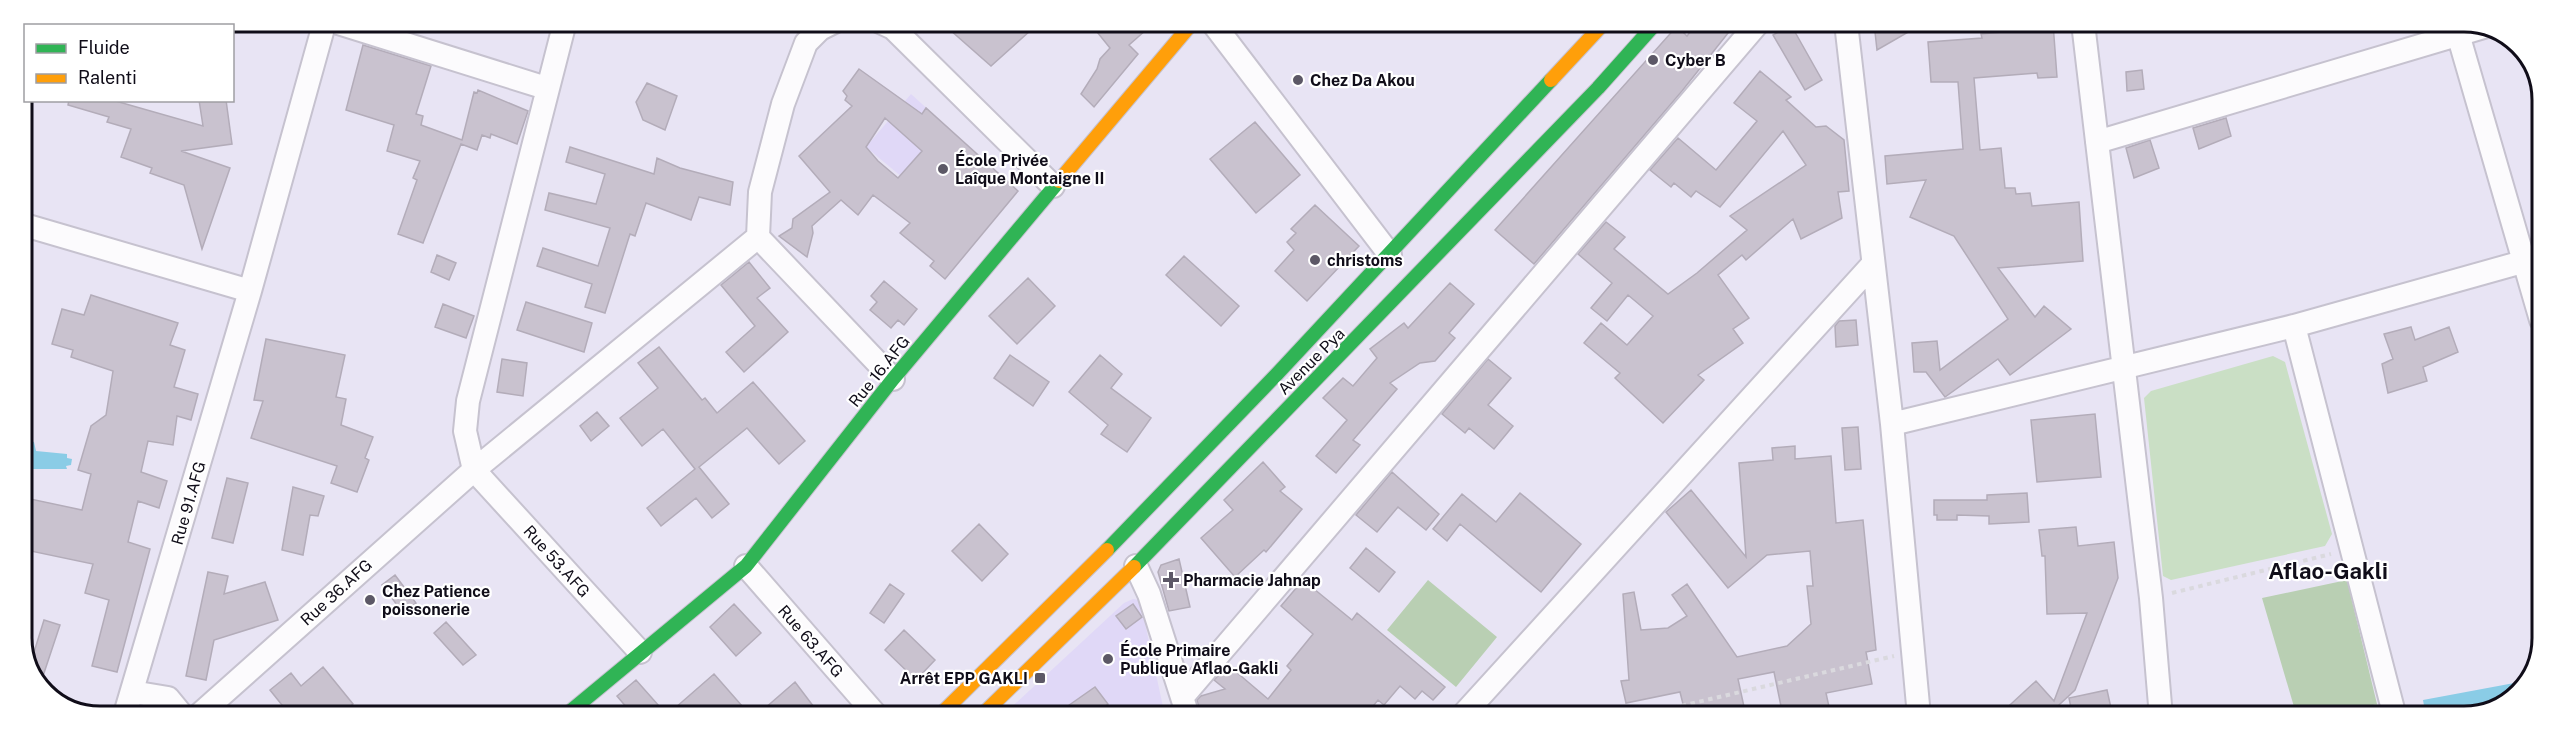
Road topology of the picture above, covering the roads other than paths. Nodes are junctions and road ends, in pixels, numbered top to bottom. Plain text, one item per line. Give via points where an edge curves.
1 (322, 32) edge
2 (367, 32) edge
3 (561, 32) edge
4 (817, 32) edge
5 (896, 32) edge
6 (1184, 32) edge
7 (1220, 32) edge
8 (1596, 32) edge
9 (1648, 32) edge
10 (1750, 32) edge
11 (1847, 32) edge
12 (2084, 32) edge
13 (2465, 32) edge
14 (2458, 34) junction
15 (546, 88) junction
16 (2097, 142) junction
17 (1053, 186) junction
18 (32, 227) edge
19 (758, 237) junction
20 (1390, 255) junction
21 (2526, 261) junction
22 (1873, 264) junction
23 (2531, 282) edge
24 (250, 291) junction
25 (2294, 326) junction
26 (2123, 370) junction
27 (893, 379) junction
28 (1892, 424) junction
29 (474, 470) junction
30 (1126, 554) junction
31 (746, 566) junction
32 (640, 652) junction
33 (132, 692) junction
34 (1186, 705) edge
35 (128, 706) edge
36 (175, 706) edge
37 (209, 706) edge
38 (577, 706) edge
39 (868, 706) edge
40 (950, 706) edge
41 (990, 706) edge
42 (1471, 706) edge
43 (1918, 706) edge
44 (2160, 706) edge
45 (2392, 706) edge

1 - 24 street, Rue 91.AFG
2 - 15 street
3 - 15 street
4 - 19 street via 806,43 783,104 760,192
5 - 17 street
6 - 17 main road, Rue 16.AFG
7 - 20 street
8 - 20 main road, Avenue Pya
9 - 30 main road, Avenue Pya via 1582,105
10 - 34 street
11 - 22 street
12 - 16 street
13 - 14 street
14 - 16 street
14 - 21 street
15 - 29 street via 468,401 465,431
16 - 26 street
17 - 27 main road, Rue 16.AFG
18 - 24 street
19 - 27 street
19 - 29 street, Rue 36.AFG
20 - 30 main road, Avenue Pya
21 - 23 street
21 - 25 street
22 - 28 street
22 - 42 street
24 - 33 street, Rue 91.AFG
25 - 26 street
25 - 45 street
26 - 28 street
26 - 44 street
27 - 31 main road, Rue 16.AFG
28 - 43 street
29 - 32 street, Rue 53.AFG
29 - 37 street, Rue 36.AFG
30 - 34 street via 1149,594
30 - 40 main road, Avenue Pya
30 - 41 main road, Avenue Pya
31 - 32 main road, Rue 16.AFG
31 - 39 street, Rue 63.AFG
32 - 38 main road, Rue 16.AFG
33 - 35 street, Rue 91.AFG
33 - 36 street via 168,698

